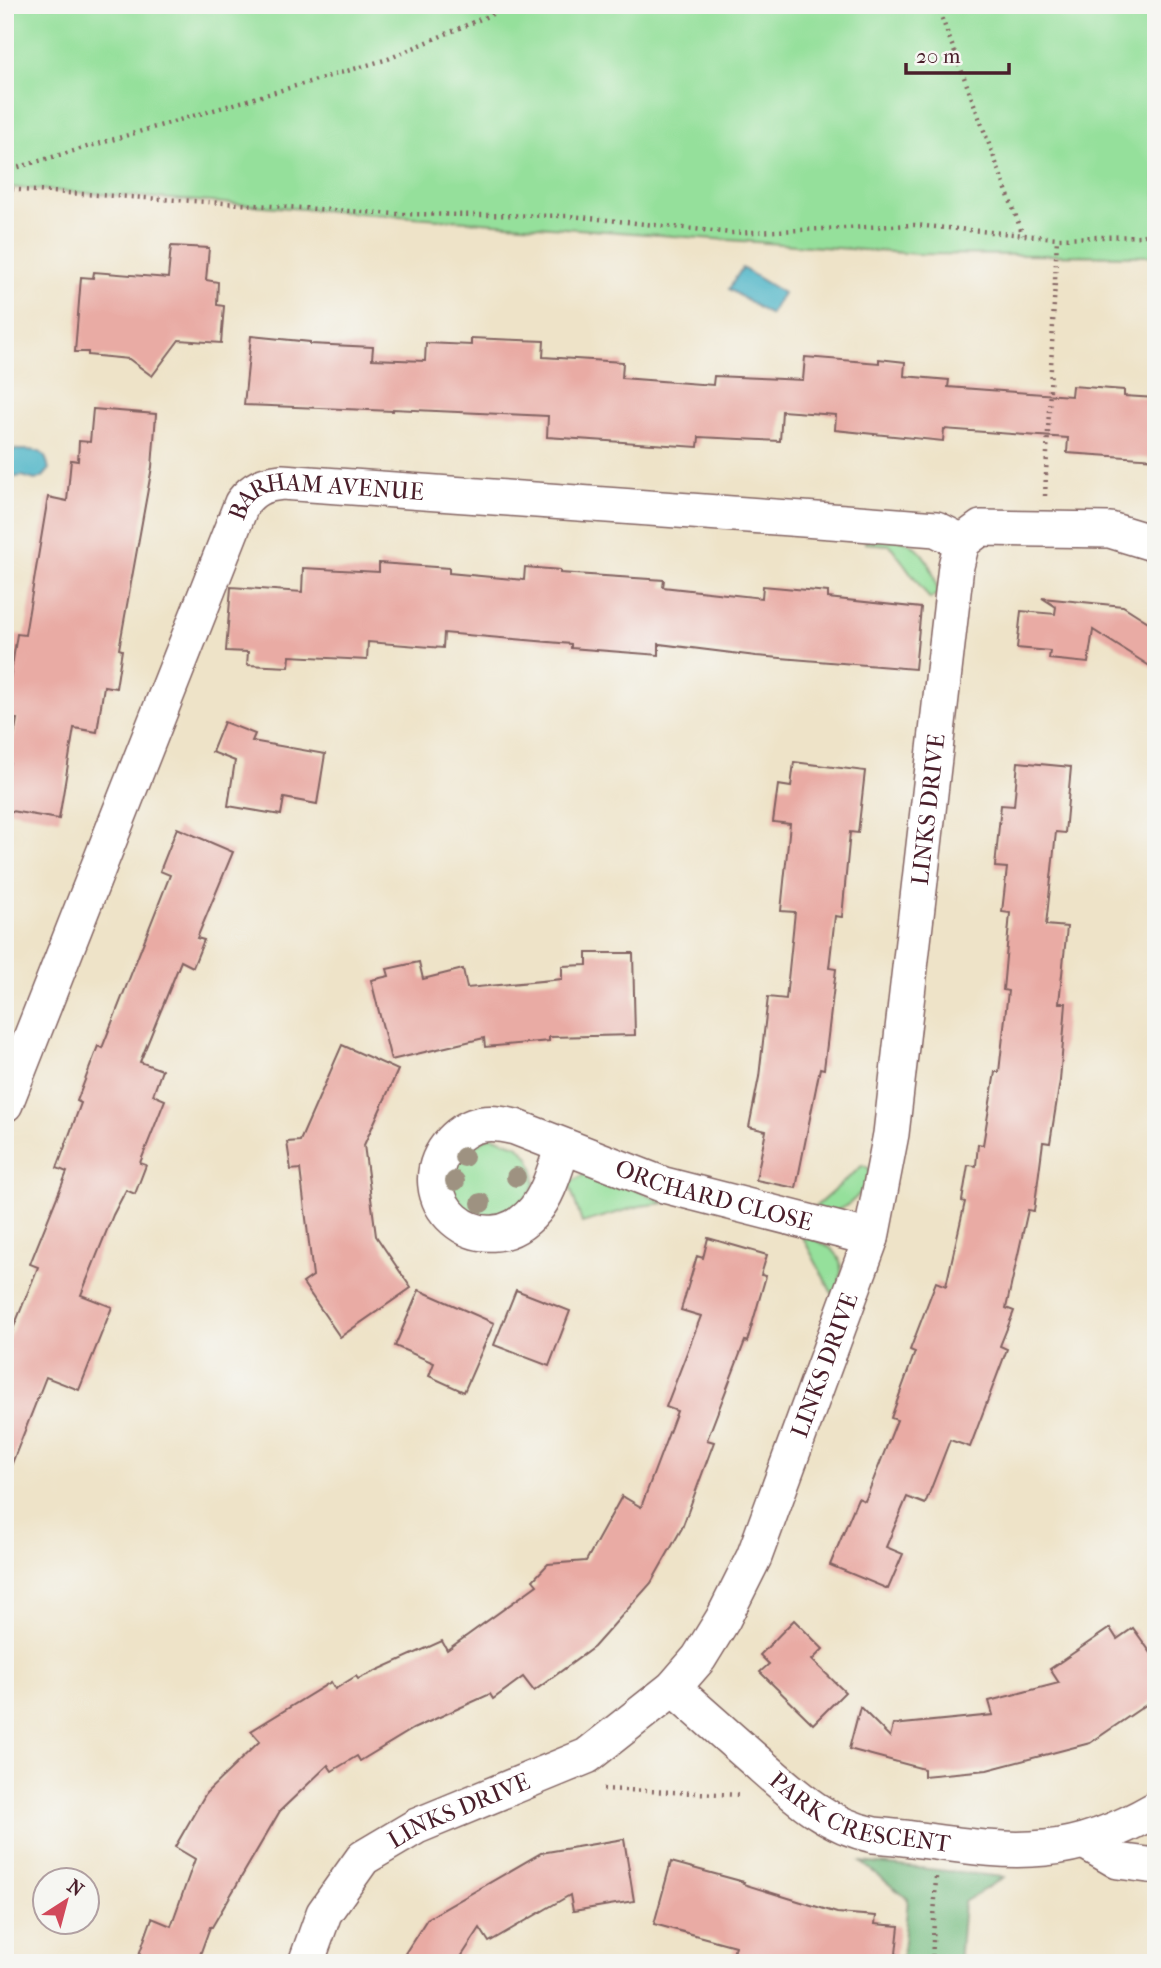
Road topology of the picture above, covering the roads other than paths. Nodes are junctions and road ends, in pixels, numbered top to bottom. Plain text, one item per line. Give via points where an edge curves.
1 (962, 542) junction
2 (1156, 544) edge
3 (5, 1104) edge
4 (563, 1147) dead end
5 (871, 1238) junction
6 (673, 1688) junction
7 (1156, 1809) edge
8 (1084, 1841) junction
9 (1156, 1866) edge
10 (306, 1963) edge

1 - 2 street via 981,528 1110,530
1 - 3 street, BARHAM AVENUE via 936,529 831,521 282,482 251,491 242,503
1 - 5 street, LINKS DRIVE via 891,1134
4 - 5 street, ORCHARD CLOSE via 664,1185
5 - 6 street, LINKS DRIVE via 754,1557 711,1639
6 - 8 street, PARK CRESCENT via 803,1803 853,1831 1021,1850
6 - 10 street, LINKS DRIVE via 587,1756 417,1826 363,1858 324,1913
7 - 8 street, PARK CRESCENT
8 - 9 street via 1118,1861

